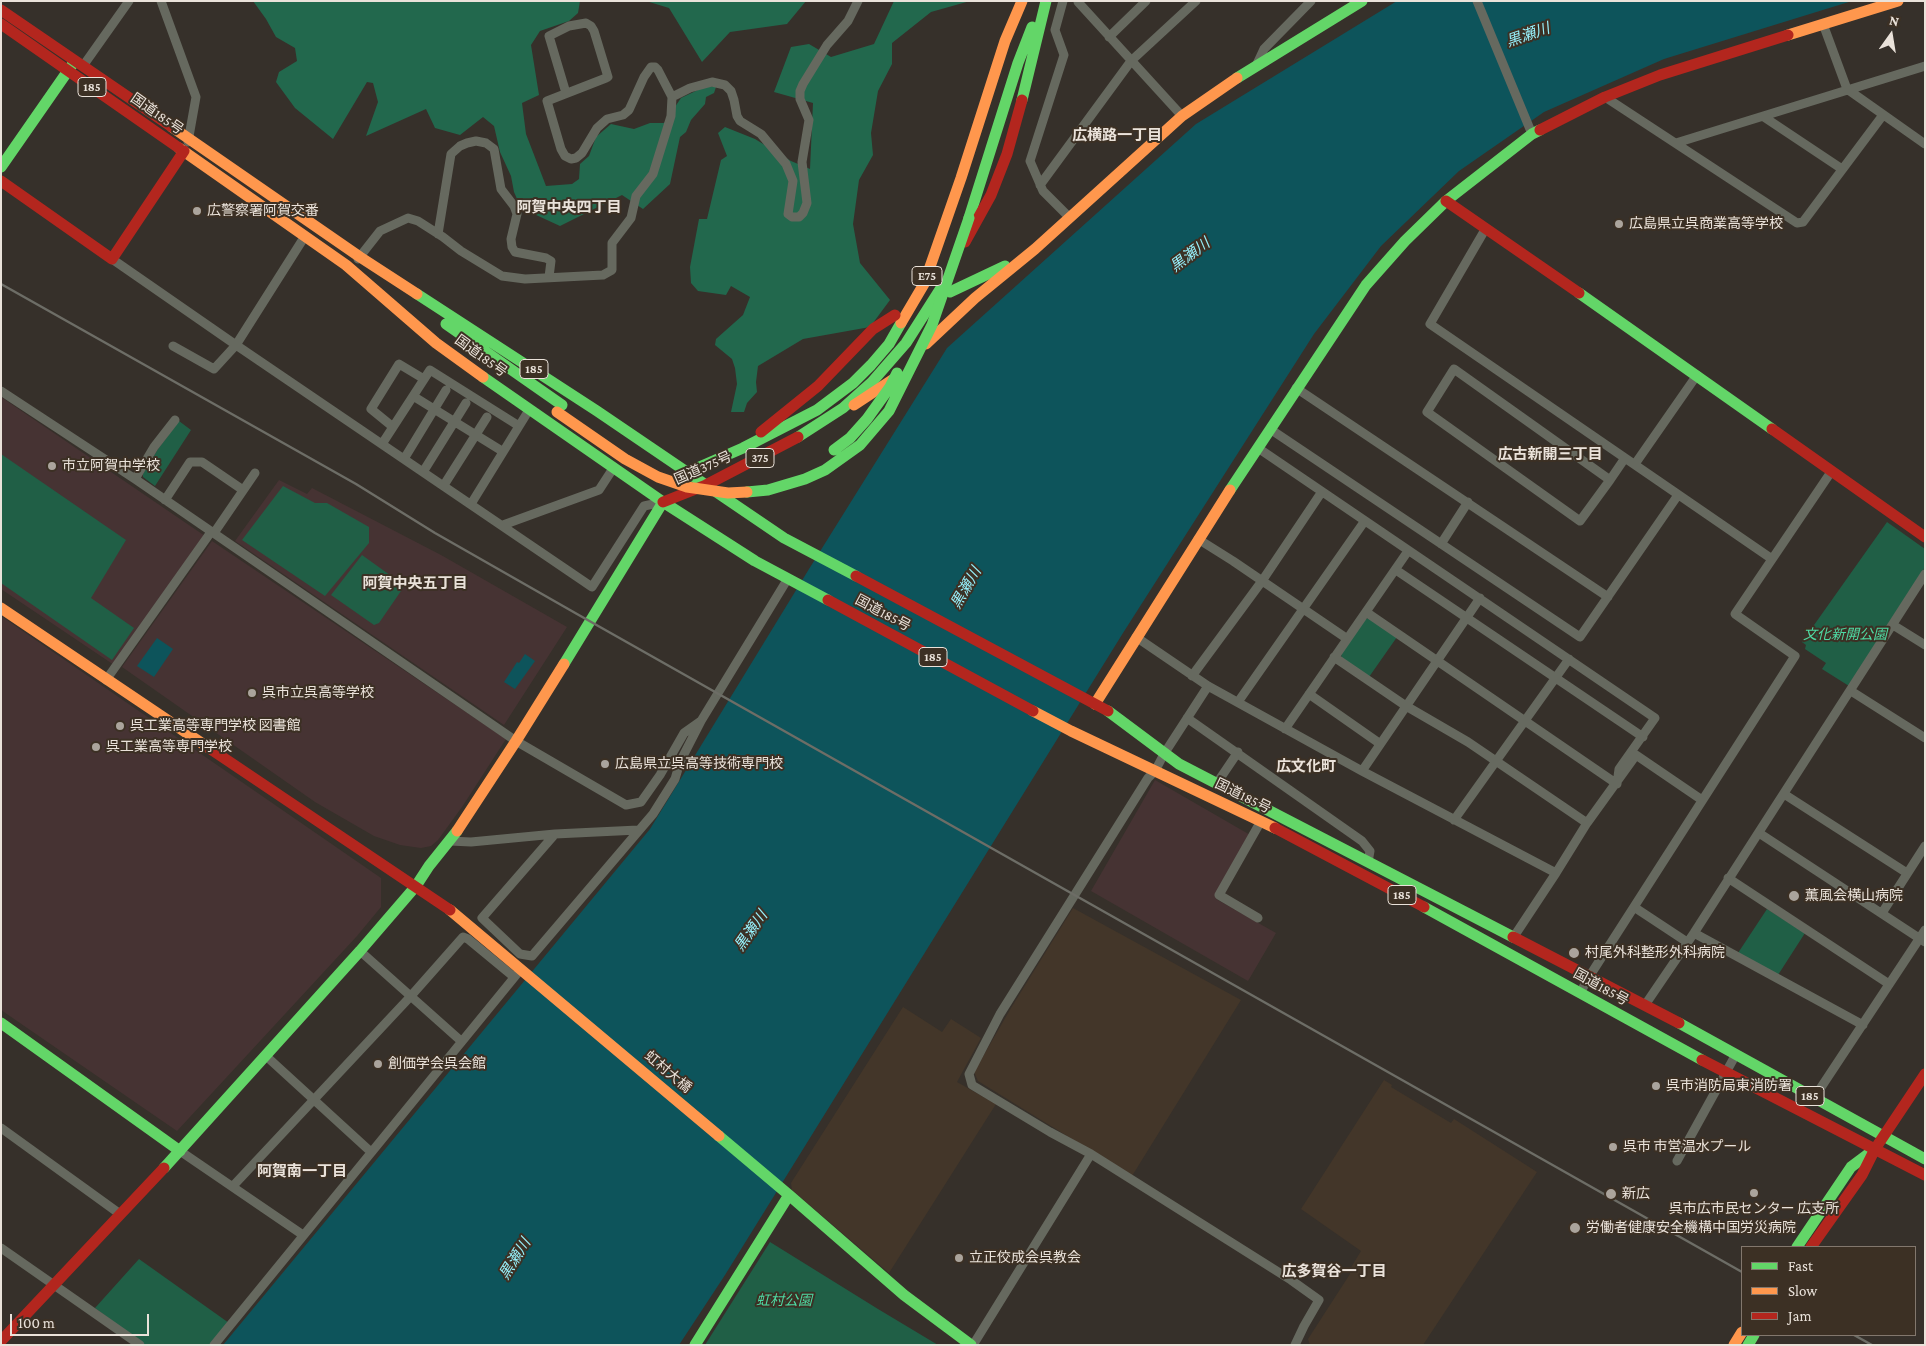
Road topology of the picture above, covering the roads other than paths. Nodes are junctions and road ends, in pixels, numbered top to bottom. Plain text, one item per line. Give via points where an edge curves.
1 (129, 1) edge
2 (162, 1) edge
3 (858, 1) edge
4 (1022, 1) edge
5 (1027, 1) edge
6 (1042, 1) edge
7 (1046, 1) edge
8 (1146, 1) edge
9 (1196, 1) edge
10 (1311, 1) edge
11 (1362, 1) edge
12 (1477, 1) edge
13 (1898, 1) edge
14 (1063, 2) edge
15 (1079, 2) edge
16 (1, 10) edge
17 (1, 24) edge
18 (1823, 24) junction
19 (1109, 37) junction
20 (1131, 61) junction
21 (1257, 64) junction
22 (75, 66) junction
23 (1924, 67) edge
24 (1847, 89) junction
25 (566, 93) junction
26 (672, 97) junction
27 (1605, 97) junction
28 (1884, 115) junction
29 (1182, 116) junction
30 (1764, 117) junction
31 (1531, 130) junction
32 (1676, 143) junction
33 (1925, 144) edge
34 (186, 145) junction
35 (1, 167) edge
36 (1842, 169) junction
37 (1, 182) edge
38 (1040, 184) junction
39 (1446, 201) junction
40 (964, 216) junction
41 (1069, 217) junction
42 (1486, 228) junction
43 (438, 234) junction
44 (305, 236) junction
45 (1034, 249) junction
46 (360, 257) junction
47 (112, 259) junction
48 (352, 269) junction
49 (549, 277) junction
50 (950, 292) dead end
51 (895, 316) dead end
52 (173, 346) dead end
53 (236, 346) junction
54 (1697, 375) junction
55 (424, 379) junction
56 (1296, 388) junction
57 (446, 390) dead end
58 (1, 391) edge
59 (413, 396) junction
60 (466, 403) dead end
61 (560, 408) junction
62 (434, 410) junction
63 (529, 410) junction
64 (487, 417) dead end
65 (175, 420) dead end
66 (454, 422) junction
67 (519, 426) junction
68 (393, 427) junction
69 (813, 428) junction
70 (1270, 429) junction
71 (475, 436) junction
72 (382, 444) junction
73 (1258, 448) junction
74 (502, 451) junction
75 (1625, 458) junction
76 (404, 459) junction
77 (714, 460) junction
78 (1635, 464) junction
79 (614, 467) junction
80 (423, 472) junction
81 (688, 472) junction
82 (1831, 472) junction
83 (254, 474) dead end
84 (134, 479) junction
85 (1610, 480) junction
86 (706, 485) junction
87 (444, 486) junction
88 (243, 490) junction
89 (1321, 493) junction
90 (1678, 495) junction
91 (165, 500) junction
92 (664, 502) junction
93 (1468, 502) junction
94 (471, 504) junction
95 (1364, 522) junction
96 (503, 526) junction
97 (212, 532) junction
98 (1925, 537) edge
99 (1198, 539) junction
100 (1442, 544) junction
101 (1408, 551) junction
102 (1772, 559) junction
103 (1396, 570) junction
104 (1925, 574) edge
105 (1262, 581) junction
106 (792, 582) junction
107 (1608, 597) junction
108 (1480, 598) junction
109 (1, 608) edge
110 (1303, 609) junction
111 (1366, 612) junction
112 (1467, 617) junction
113 (1893, 625) junction
114 (1136, 637) junction
115 (1346, 638) junction
116 (1925, 645) edge
117 (1334, 657) junction
118 (1569, 659) junction
119 (1436, 662) junction
120 (1192, 676) junction
121 (1555, 678) junction
122 (106, 680) junction
123 (1208, 686) junction
124 (1851, 691) junction
125 (1309, 694) junction
126 (1092, 702) junction
127 (1238, 702) junction
128 (1406, 706) junction
129 (1187, 718) junction
130 (701, 721) junction
131 (1525, 722) junction
132 (1285, 728) junction
133 (1642, 737) junction
134 (1925, 738) edge
135 (516, 742) junction
136 (1379, 743) junction
137 (1238, 752) junction
138 (1164, 754) junction
139 (1496, 762) junction
140 (1155, 771) junction
141 (1362, 771) junction
142 (1217, 783) junction
143 (1617, 784) junction
144 (1784, 794) junction
145 (1702, 800) junction
146 (1454, 820) junction
147 (1261, 821) junction
148 (1587, 823) junction
149 (638, 830) junction
150 (1759, 833) junction
151 (555, 834) junction
152 (450, 841) junction
153 (1925, 846) edge
154 (1368, 862) junction
155 (1556, 873) junction
156 (1907, 873) junction
157 (1728, 878) junction
158 (416, 886) junction
159 (1634, 907) junction
160 (1882, 913) junction
161 (1258, 918) dead end
162 (1694, 933) junction
163 (1923, 937) edge
164 (1513, 938) junction
165 (1687, 942) junction
166 (360, 951) junction
167 (524, 968) junction
168 (1589, 977) junction
169 (1889, 984) junction
170 (1580, 993) junction
171 (410, 997) junction
172 (1645, 1005) junction
173 (1, 1024) edge
174 (1863, 1024) junction
175 (462, 1041) junction
176 (266, 1056) junction
177 (1734, 1056) junction
178 (1726, 1073) junction
179 (1925, 1074) edge
180 (1814, 1098) junction
181 (314, 1100) junction
182 (1, 1128) edge
183 (1884, 1137) junction
184 (1875, 1149) junction
185 (180, 1151) junction
186 (371, 1152) junction
187 (1091, 1154) junction
188 (1925, 1159) edge
189 (1677, 1161) dead end
190 (1925, 1176) edge
191 (233, 1186) junction
192 (789, 1195) junction
193 (120, 1214) junction
194 (303, 1235) junction
195 (1798, 1246) edge
196 (1812, 1246) edge
197 (1, 1248) edge
198 (53, 1284) junction
199 (1741, 1334) edge
200 (1, 1341) edge
201 (140, 1345) edge
202 (214, 1345) edge
203 (695, 1345) edge
204 (972, 1345) edge
205 (1296, 1345) edge
206 (1734, 1345) edge

1 - 22 street
2 - 34 street via 196,97
3 - 26 street via 800,92 809,120 802,162 806,203 799,217 792,217 787,210 793,187 786,164 761,134 736,116 734,100 725,86 715,82 702,84
4 - 77 main road, E75 via 1005,40 924,284 889,344 853,383 822,406
5 - 40 main road
6 - 40 main road
7 - 69 main road, E75 via 1018,116 999,177 943,285 906,343 879,376 844,408
8 - 19 street
9 - 20 street
10 - 21 street via 1264,48
11 - 21 main road
12 - 31 street
13 - 18 main road
14 - 15 street
14 - 38 street via 1055,30 1064,55 1030,161
15 - 19 street
16 - 22 main road, 国道185号 / 185
17 - 22 main road, 国道185号 / 185
18 - 24 street
18 - 27 main road via 1660,75
19 - 20 street
20 - 29 street
20 - 38 street
21 - 29 main road
22 - 34 main road, 国道185号 / 185
22 - 35 main road
23 - 24 street
24 - 28 street
24 - 30 street
25 - 25 street via 608,76 594,31 586,24 578,23 549,36
25 - 26 street via 547,101 547,104 561,148 571,159 582,153 596,128 629,110 651,67 658,70
26 - 49 street via 671,116 653,174 636,196 631,218 612,243 612,270 603,275
27 - 31 main road
27 - 32 street
28 - 33 street
28 - 36 street
29 - 41 main road
30 - 32 street
30 - 36 street
31 - 39 main road
32 - 36 street via 1797,223 1803,222
34 - 44 main road, 国道185号 / 185
34 - 46 main road, 国道185号 / 185
34 - 47 main road
37 - 47 main road
38 - 41 street via 1049,199
39 - 42 main road
39 - 56 main road via 1366,285
40 - 61 main road, bridge via 932,325 889,411 860,445 805,480 750,492 728,493 687,487 658,477 625,459
41 - 45 main road
42 - 54 main road
42 - 75 street via 1430,324
43 - 46 street via 418,220 408,218 380,231
43 - 49 street via 502,276 525,279
43 - 49 street via 451,154 467,142 486,143 494,149 501,189 517,214 512,247 515,252 551,261
44 - 48 main road, 国道185号 / 185
44 - 53 street
45 - 50 main road
45 - 69 main road via 974,298 892,380
46 - 48 street
46 - 61 main road
46 - 81 main road, 国道185号 / 185
47 - 53 street
48 - 61 main road
48 - 63 main road, 国道185号 / 185 via 436,342
51 - 77 main road via 864,338 794,407 758,434
52 - 53 street via 214,369
53 - 72 street
54 - 78 street
54 - 82 main road
55 - 59 street
55 - 67 street via 430,370
55 - 68 street via 399,364 371,409
56 - 70 main road
56 - 93 street
57 - 62 street
58 - 84 street
59 - 62 street
59 - 68 street
60 - 66 street
62 - 66 street
62 - 76 street
63 - 67 street
63 - 79 main road, 国道185号 / 185
64 - 71 street
65 - 84 street
66 - 71 street
66 - 80 street
67 - 74 street
68 - 72 street
69 - 86 main road, 国道375号 / 375
70 - 73 main road
70 - 100 street
71 - 74 street
71 - 87 street
72 - 76 street
73 - 89 street
73 - 99 main road
74 - 94 street
75 - 78 street
75 - 85 street
76 - 80 street
77 - 81 main road, 国道375号
78 - 90 street
79 - 92 main road, 国道185号 / 185
79 - 96 street via 599,490
80 - 87 street
81 - 86 main road, 国道185号 / 185
81 - 92 main road, 国道375号
82 - 98 main road
82 - 102 street
83 - 88 street
84 - 91 street
85 - 85 street via 1580,521 1427,412 1454,369
86 - 92 main road, 国道375号 / 375
86 - 126 main road, 国道185号 / 185 via 804,550
87 - 94 street
88 - 91 street via 202,462 190,462
88 - 97 street
89 - 95 street
89 - 105 street
90 - 102 street
90 - 107 street
91 - 97 street
92 - 96 street via 644,506 592,587
92 - 106 main road, 国道185号 / 185
92 - 135 main road
93 - 100 street
93 - 107 street
94 - 96 street
95 - 101 street
95 - 110 street
97 - 122 street
97 - 135 street
99 - 105 street
99 - 114 main road
100 - 107 street via 1580,637
101 - 103 street
101 - 108 street
102 - 145 street via 1735,614 1795,656
103 - 111 street
103 - 112 street
104 - 113 street
105 - 110 street
105 - 120 street
106 - 130 street
106 - 140 main road, 国道185号 / 185 via 1071,731
108 - 112 street
108 - 118 street
109 - 122 main road, 虹村大橋
110 - 115 street
110 - 127 street
111 - 115 street
111 - 119 street
112 - 119 street
112 - 121 street
113 - 116 street
113 - 124 street
114 - 120 street
114 - 126 main road
115 - 117 street
117 - 125 street
117 - 128 street
118 - 121 street
118 - 133 street via 1655,718
119 - 128 street
119 - 131 street
120 - 123 street
121 - 131 street
121 - 133 street
122 - 158 main road, 虹村大橋
123 - 127 street
123 - 129 street
124 - 134 street
124 - 144 street
125 - 132 street
125 - 136 street
126 - 138 main road, 国道185号 / 185
127 - 132 street
128 - 136 street
128 - 139 street
129 - 137 street
129 - 138 street
130 - 135 street via 684,733 641,802 626,805
130 - 149 street via 675,779 653,814
131 - 139 street
131 - 143 street
132 - 141 street
133 - 143 street via 1619,769
135 - 152 main road
136 - 141 street
137 - 142 street
137 - 154 street via 1362,840 1370,850
138 - 140 street
138 - 142 main road, 国道185号 / 185
139 - 146 street
139 - 148 street
140 - 147 main road, 国道185号 / 185
140 - 187 street via 1000,1014 969,1074 972,1086
141 - 146 street
142 - 154 main road, 国道185号 / 185
143 - 145 street via 1636,755
143 - 148 street
144 - 150 street
144 - 156 street
145 - 159 street
146 - 155 street
147 - 161 street via 1219,895
147 - 170 main road, 国道185号 / 185
148 - 155 street
149 - 151 street
149 - 167 street
150 - 157 street
150 - 160 street
151 - 152 street
151 - 167 street via 482,918 520,954
152 - 158 main road
153 - 156 street
154 - 164 main road, 国道185号 / 185
155 - 164 street
156 - 160 street
157 - 162 street
157 - 169 street
158 - 166 main road
158 - 167 main road, 虹村大橋
159 - 165 street
159 - 168 street
160 - 163 street
162 - 165 street
162 - 174 street
163 - 169 street
164 - 168 main road, 国道185号 / 185
165 - 172 street
166 - 171 street
166 - 176 main road
167 - 171 street via 463,937
167 - 175 street
167 - 192 main road, 虹村大橋
168 - 170 street
168 - 172 main road, 国道185号 / 185
169 - 174 street
170 - 178 main road, 国道185号 / 185
171 - 175 street
171 - 181 street
172 - 177 main road, 国道185号 / 185
173 - 185 main road
174 - 180 street
175 - 186 street
176 - 181 street
176 - 185 main road
177 - 178 street
177 - 180 main road, 国道185号 / 185
178 - 184 main road, 国道185号 / 185
178 - 189 street
179 - 183 main road
180 - 183 main road, 国道185号 / 185
181 - 186 street
181 - 191 street
182 - 193 street
183 - 184 main road
183 - 188 main road, 国道185号 / 185
184 - 190 main road, 国道185号 / 185
184 - 195 main road via 1851,1167
184 - 196 main road via 1862,1175
185 - 191 street
185 - 193 main road
186 - 194 street
187 - 204 street
187 - 205 street via 1319,1300
191 - 194 street
192 - 203 main road
192 - 204 main road, 虹村大橋 via 904,1295
193 - 198 main road
194 - 202 street
197 - 198 street
198 - 200 main road
198 - 201 street
199 - 206 main road

